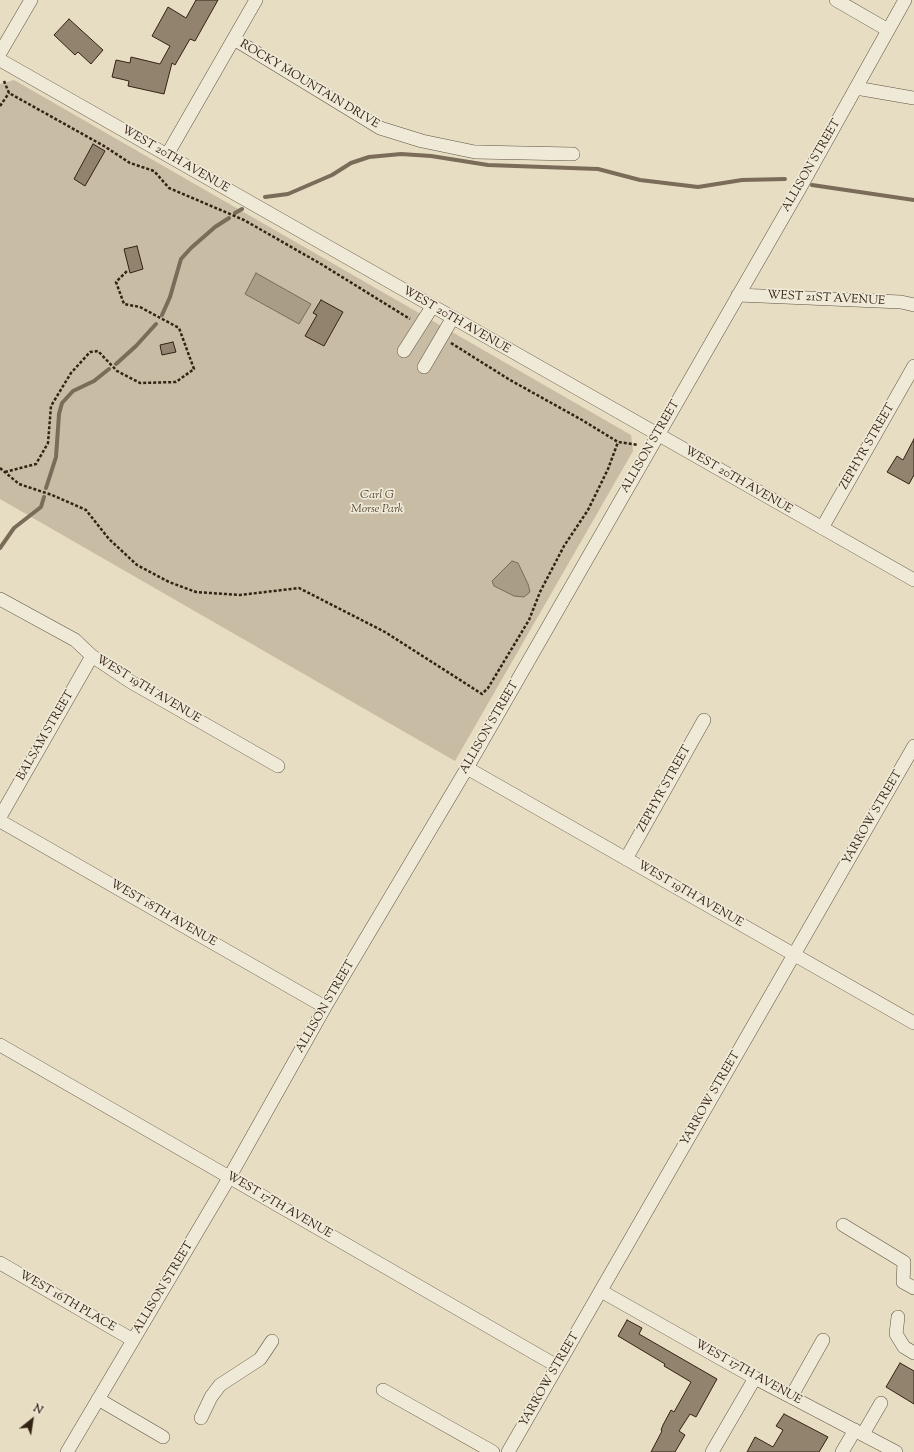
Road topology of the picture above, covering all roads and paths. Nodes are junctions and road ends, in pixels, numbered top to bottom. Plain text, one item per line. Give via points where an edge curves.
1 (31, 0) edge
2 (256, 0) edge
3 (836, 0) edge
4 (905, 0) edge
5 (888, 30) junction
6 (234, 39) junction
7 (0, 53) edge
8 (0, 60) edge
9 (4, 81) dead end
10 (856, 88) junction
11 (9, 93) junction
12 (914, 98) edge
13 (0, 106) edge
14 (573, 154) dead end
15 (167, 155) junction
16 (127, 271) dead end
17 (738, 295) junction
18 (914, 305) edge
19 (432, 307) junction
20 (452, 319) junction
21 (421, 325) junction
22 (441, 337) junction
23 (404, 351) dead end
24 (914, 366) edge
25 (424, 367) dead end
26 (658, 435) junction
27 (618, 442) junction
28 (650, 447) junction
29 (0, 468) edge
30 (4, 472) junction
31 (822, 528) junction
32 (914, 580) edge
33 (0, 599) edge
34 (92, 656) junction
35 (704, 720) dead end
36 (914, 746) edge
37 (278, 766) dead end
38 (467, 768) junction
39 (0, 817) edge
40 (0, 821) edge
41 (626, 858) junction
42 (794, 954) junction
43 (325, 1007) junction
44 (914, 1022) edge
45 (0, 1045) edge
46 (230, 1178) junction
47 (843, 1225) dead end
48 (0, 1264) edge
49 (914, 1288) edge
50 (601, 1291) junction
51 (898, 1317) dead end
52 (133, 1340) junction
53 (823, 1340) dead end
54 (272, 1341) dead end
55 (914, 1353) edge
56 (557, 1366) junction
57 (755, 1378) junction
58 (383, 1390) dead end
59 (791, 1397) junction
60 (98, 1399) junction
61 (881, 1403) dead end
62 (201, 1418) dead end
63 (859, 1432) junction
64 (163, 1437) dead end
65 (67, 1452) edge
66 (493, 1452) edge
67 (508, 1452) edge
68 (712, 1452) edge
69 (842, 1452) edge
70 (896, 1452) edge

1 - 7 street
2 - 6 street
3 - 5 street
4 - 5 street, ALLISON STREET
5 - 10 street, ALLISON STREET
6 - 14 street, ROCKY MOUNTAIN DRIVE via 380,128 422,141 475,152
6 - 15 street
8 - 15 street, WEST 20TH AVENUE
9 - 11 path
10 - 12 street
10 - 17 street, ALLISON STREET
11 - 13 path
11 - 21 path via 130,163 154,171 169,188 210,204 281,241
15 - 19 street, WEST 20TH AVENUE
16 - 30 path via 116,282 124,304 140,307 179,328 194,369 176,382 140,383 117,370 98,351 90,352 70,373 51,406 48,443 36,464
17 - 18 street, WEST 21ST AVENUE via 901,302
17 - 26 street, ALLISON STREET
19 - 20 street, WEST 20TH AVENUE
19 - 21 street
20 - 22 street
20 - 26 street, WEST 20TH AVENUE
21 - 23 street
22 - 25 street
22 - 27 path
24 - 31 street, ZEPHYR STREET
26 - 28 street, ALLISON STREET
26 - 31 street, WEST 20TH AVENUE
27 - 28 path
27 - 30 path via 588,510 564,546 540,592 529,620 482,694 384,632 299,588 240,595 196,592 168,582 137,565 110,539 86,510 19,484
28 - 38 street, ALLISON STREET
29 - 30 path
31 - 32 street, WEST 20TH AVENUE
33 - 34 street, WEST 19TH AVENUE via 75,640
34 - 37 street, WEST 19TH AVENUE via 131,682
34 - 39 street, BALSAM STREET
35 - 41 street, ZEPHYR STREET
36 - 42 street, YARROW STREET
38 - 41 street, WEST 19TH AVENUE
38 - 43 street, ALLISON STREET
40 - 43 street, WEST 18TH AVENUE
41 - 42 street, WEST 19TH AVENUE
42 - 44 street, WEST 19TH AVENUE
42 - 50 street, YARROW STREET
43 - 46 street, ALLISON STREET
45 - 46 street, WEST 17TH AVENUE
46 - 52 street, ALLISON STREET
46 - 56 street, WEST 17TH AVENUE
47 - 49 street via 904,1262 903,1282
48 - 52 street, WEST 16TH PLACE
50 - 56 street, YARROW STREET
50 - 57 street, WEST 17TH AVENUE
51 - 55 street via 896,1334 904,1348
52 - 60 street, ALLISON STREET
53 - 59 street
54 - 62 street via 260,1359 220,1385
56 - 67 street, YARROW STREET
57 - 59 street, WEST 17TH AVENUE
57 - 68 street
58 - 66 street
59 - 63 street, WEST 17TH AVENUE
60 - 64 street
60 - 65 street, ALLISON STREET
61 - 63 street
63 - 69 street
63 - 70 street, WEST 17TH AVENUE

